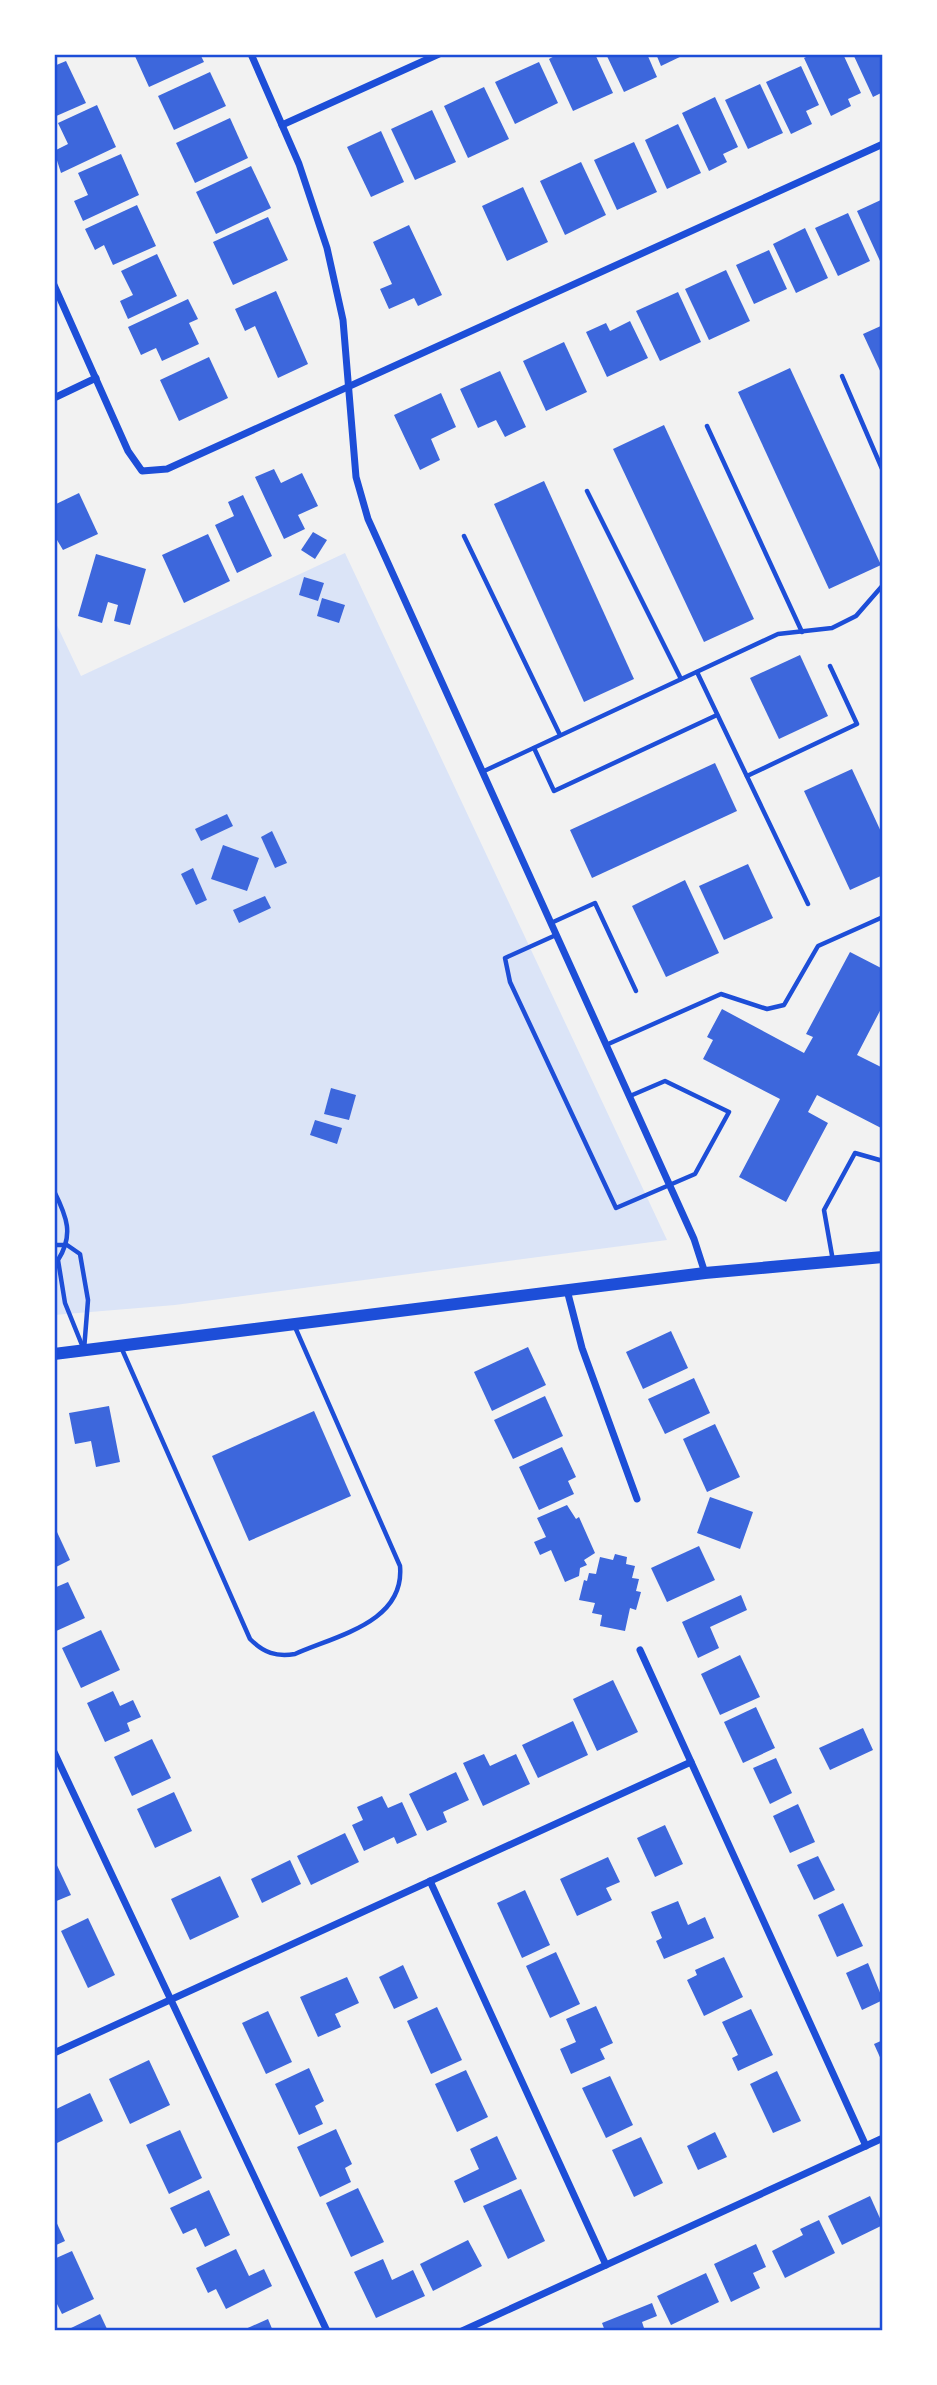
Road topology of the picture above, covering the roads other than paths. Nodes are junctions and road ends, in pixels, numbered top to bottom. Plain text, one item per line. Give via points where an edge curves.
1 (251, 54) edge
2 (439, 54) edge
3 (282, 125) junction
4 (883, 144) edge
5 (54, 285) edge
6 (842, 376) dead end
7 (96, 378) junction
8 (348, 387) junction
9 (54, 398) edge
10 (706, 426) dead end
11 (883, 471) edge
12 (587, 491) dead end
13 (464, 536) dead end
14 (883, 585) edge
15 (802, 632) junction
16 (830, 666) dead end
17 (697, 671) junction
18 (681, 679) junction
19 (717, 715) junction
20 (560, 735) junction
21 (534, 748) junction
22 (481, 772) junction
23 (747, 776) junction
24 (808, 904) dead end
25 (883, 917) edge
26 (550, 923) junction
27 (556, 935) junction
28 (636, 991) dead end
29 (606, 1045) junction
30 (629, 1097) junction
31 (883, 1161) edge
32 (670, 1184) junction
33 (54, 1191) edge
34 (54, 1245) edge
35 (67, 1245) junction
36 (883, 1257) edge
37 (833, 1261) junction
38 (705, 1273) junction
39 (567, 1290) junction
40 (294, 1324) junction
41 (121, 1346) junction
42 (84, 1350) junction
43 (54, 1354) edge
44 (637, 1499) dead end
45 (639, 1650) dead end
46 (54, 1752) edge
47 (691, 1762) junction
48 (430, 1881) junction
49 (171, 2000) junction
50 (54, 2053) edge
51 (883, 2138) edge
52 (866, 2146) junction
53 (606, 2265) junction
54 (327, 2331) edge
55 (462, 2331) edge

1 - 3 street
2 - 3 street
3 - 8 street via 327,248 343,320
4 - 8 street
5 - 7 street
6 - 11 lane
7 - 8 street via 128,451 142,471 167,469
7 - 9 street
8 - 22 street via 356,477 368,519
10 - 15 lane
12 - 18 lane
13 - 20 lane
14 - 15 lane via 856,616 832,628
15 - 17 lane via 778,634
16 - 23 lane via 857,723
17 - 18 lane
17 - 19 lane
18 - 20 lane
19 - 21 lane via 554,791
19 - 23 lane
20 - 21 lane
21 - 22 lane
22 - 26 street
23 - 24 lane
25 - 29 lane via 818,946 784,1005 767,1009 721,994
26 - 27 street
26 - 28 lane via 595,903
27 - 29 street
27 - 32 lane via 505,958 510,982 616,1208
29 - 30 street
30 - 32 street
30 - 32 lane via 664,1080 730,1112 695,1174
31 - 37 lane via 855,1153 824,1210
32 - 38 street
33 - 35 lane via 68,1232
34 - 35 lane
35 - 42 lane via 58,1260 65,1303
35 - 42 lane via 80,1254 88,1300
36 - 37 main road
37 - 38 main road
38 - 39 main road
39 - 40 main road
39 - 44 street via 582,1348
40 - 41 main road
40 - 41 lane via 400,1566 402,1581 398,1596 377,1618 295,1654 270,1654 250,1639
41 - 42 main road
42 - 43 main road
45 - 47 street
46 - 49 street
47 - 48 street
47 - 52 street
48 - 49 street
48 - 53 street
49 - 50 street
49 - 54 street
51 - 52 street
52 - 53 street
53 - 55 street

